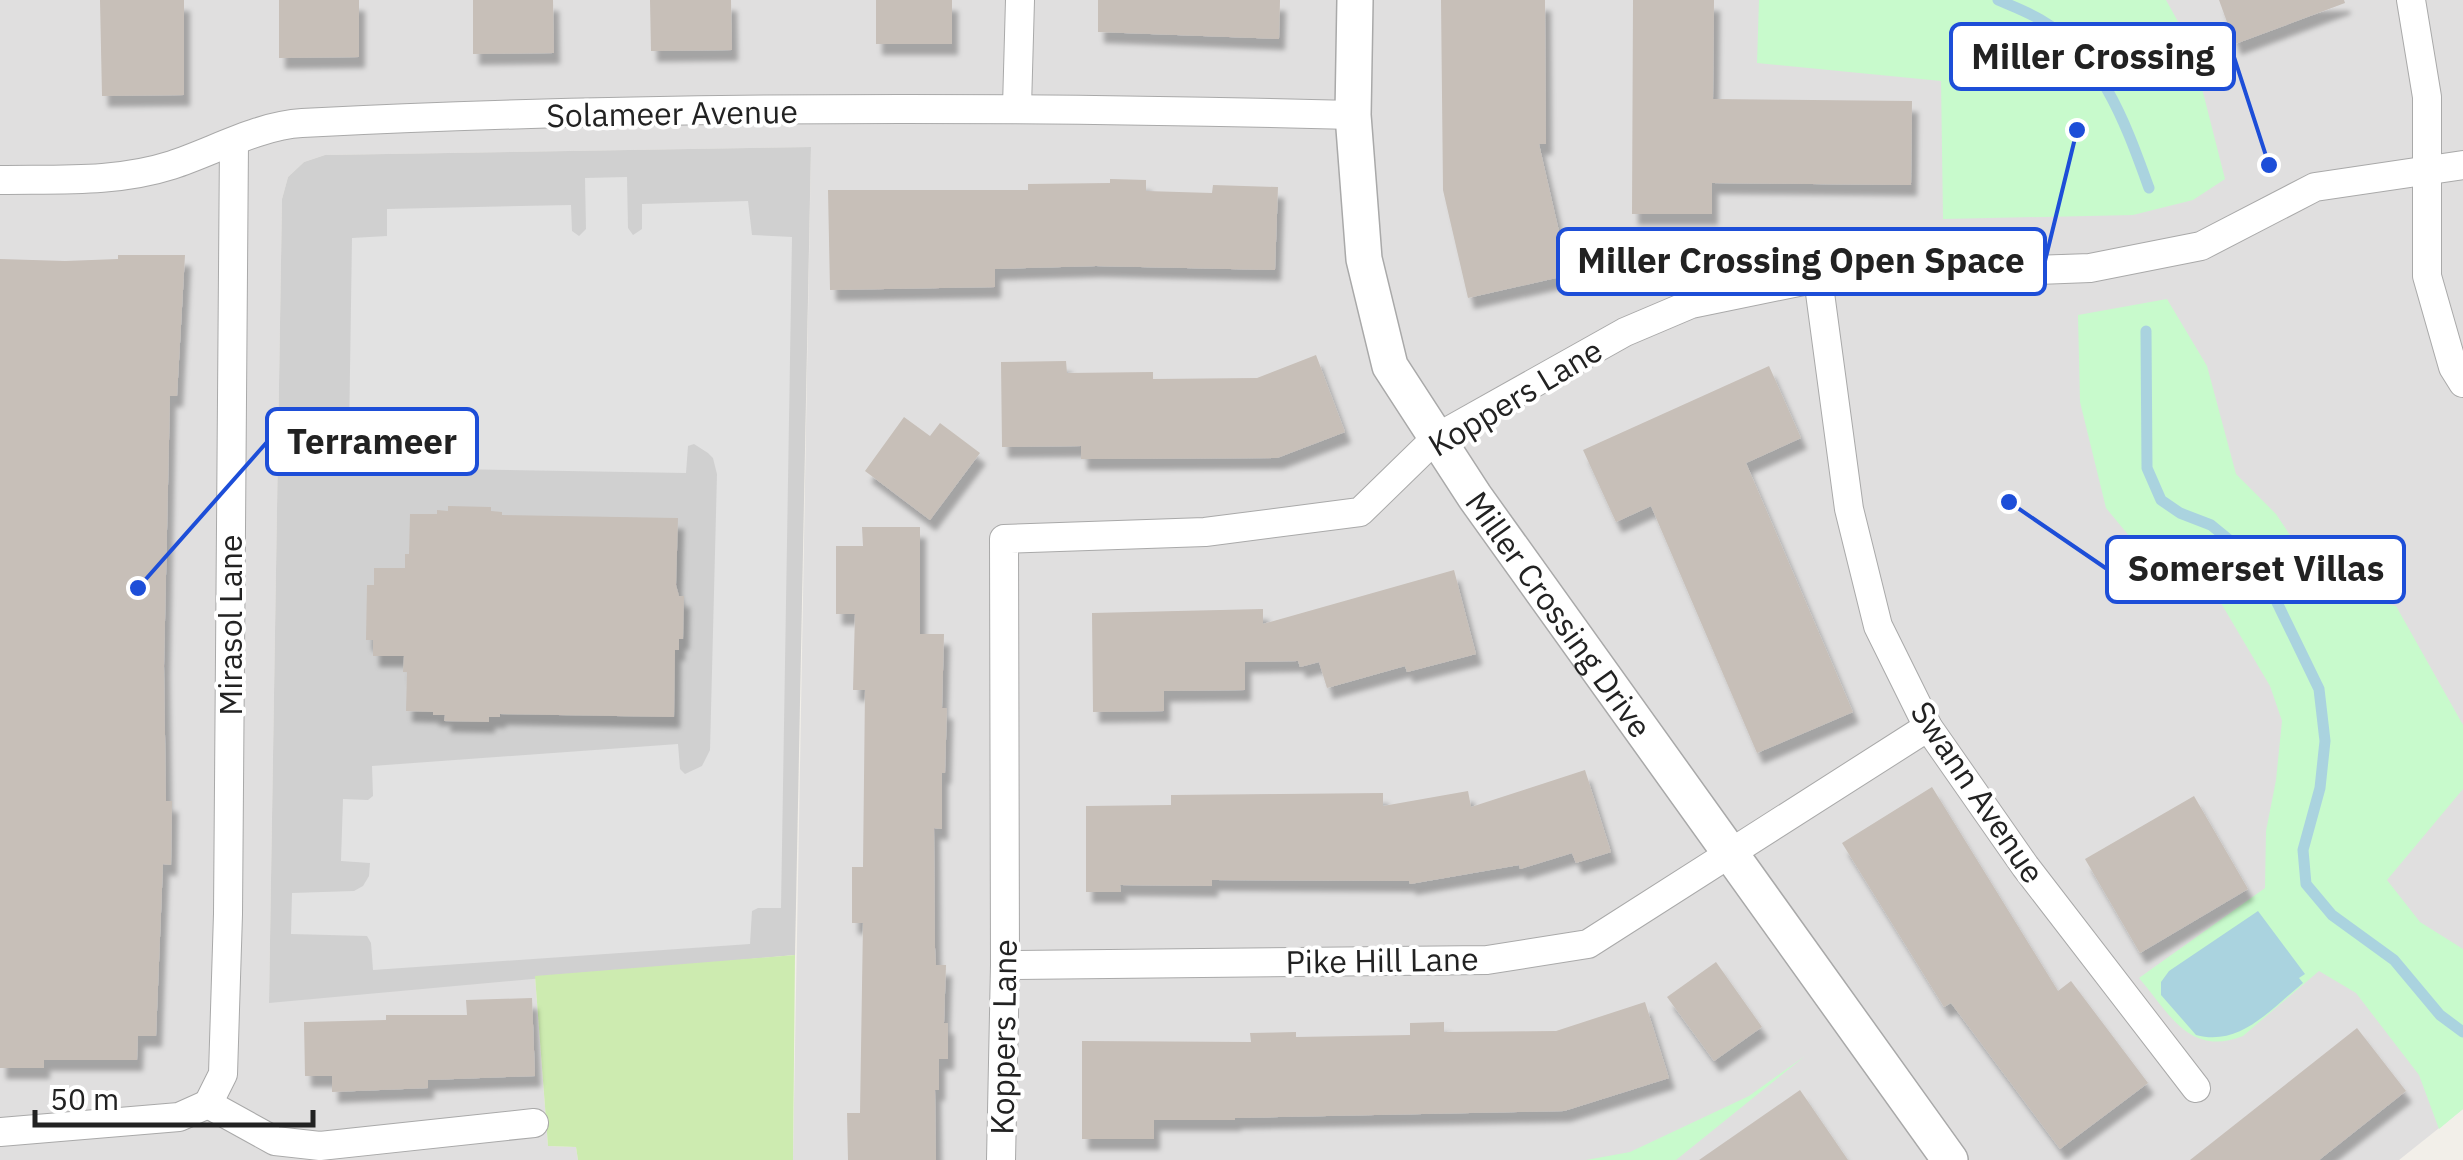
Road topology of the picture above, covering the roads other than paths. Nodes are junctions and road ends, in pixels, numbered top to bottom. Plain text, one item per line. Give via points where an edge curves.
1 (1020, 0) edge
2 (1355, 0) edge
3 (2411, 0) edge
4 (1017, 107) junction
5 (1353, 116) junction
6 (234, 142) junction
7 (2463, 165) edge
8 (2429, 168) junction
9 (0, 180) edge
10 (1818, 278) junction
11 (2463, 383) edge
12 (1436, 438) junction
13 (1928, 727) junction
14 (1729, 851) junction
15 (1005, 965) junction
16 (2196, 1088) dead end
17 (208, 1104) junction
18 (534, 1123) dead end
19 (0, 1132) edge
20 (1938, 1156) edge
21 (1001, 1160) edge

1 - 4 street
2 - 5 street, Miller Crossing Drive
3 - 8 street via 2427,97
4 - 5 street, Solameer Avenue
4 - 6 street, Solameer Avenue via 295,123
5 - 12 street, Miller Crossing Drive via 1364,259 1390,366
6 - 9 street, Solameer Avenue via 118,178
6 - 17 street, Mirasol Lane via 228,914 223,1074
7 - 8 street, Koppers Lane
8 - 10 street, Koppers Lane via 2315,187 2201,246 2090,268
8 - 11 street via 2426,276
10 - 12 street, Koppers Lane via 1691,304 1625,332
10 - 13 street, Swann Avenue via 1853,526 1878,626
12 - 14 street, Miller Crossing Drive
12 - 15 street, Koppers Lane via 1360,512 1206,532 1004,539
13 - 14 street, Pike Hill Lane
13 - 16 street, Swann Avenue
14 - 15 street, Pike Hill Lane via 1588,944 1487,960
14 - 20 street, Miller Crossing Drive
15 - 21 street, Koppers Lane
17 - 18 street via 275,1141 320,1146
17 - 19 street via 179,1116

